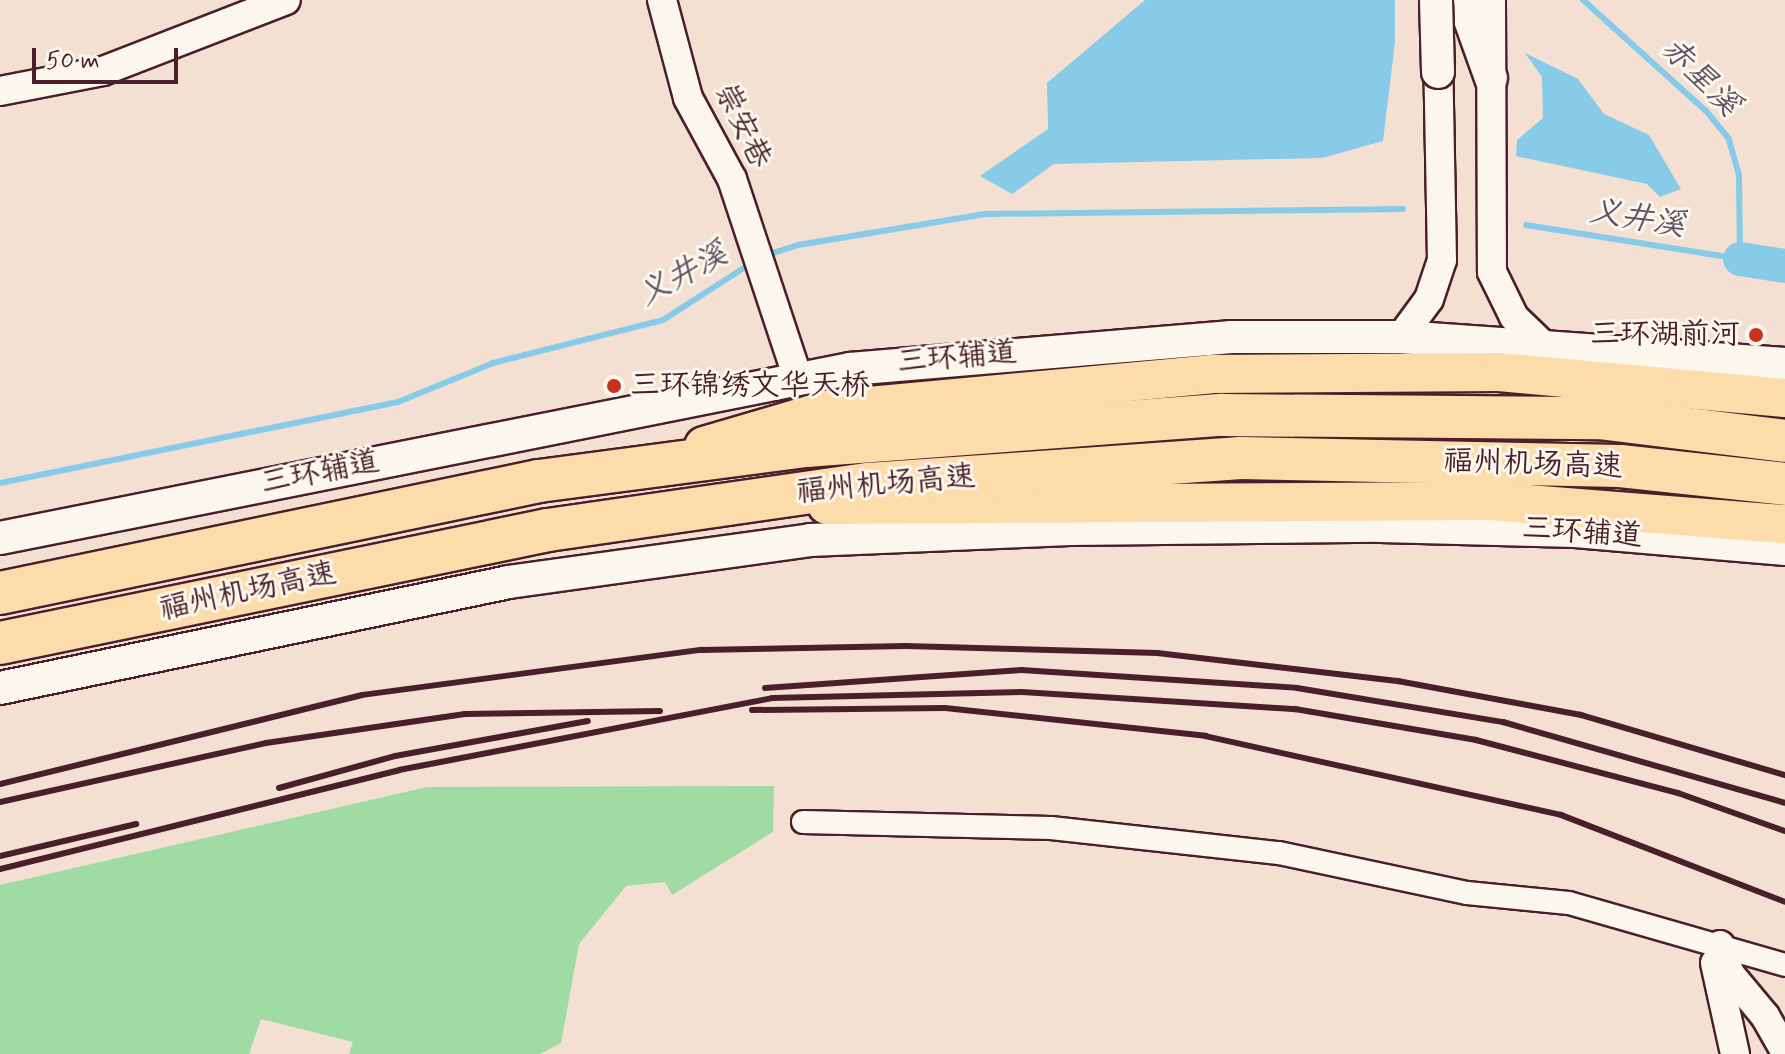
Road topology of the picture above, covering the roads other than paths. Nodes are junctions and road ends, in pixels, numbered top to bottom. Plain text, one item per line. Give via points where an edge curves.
1 (286, 0) edge
2 (662, 0) edge
3 (1437, 0) edge
4 (1463, 0) edge
5 (1491, 0) edge
6 (1438, 72) joint
7 (1491, 78) junction
8 (0, 91) edge
9 (1401, 337) junction
10 (1543, 345) junction
11 (1785, 364) edge
12 (798, 379) junction
13 (1785, 398) edge
14 (1785, 441) edge
15 (646, 463) junction
16 (1785, 484) edge
17 (669, 509) junction
18 (1785, 524) edge
19 (0, 538) edge
20 (1785, 549) edge
21 (0, 593) edge
22 (0, 643) edge
23 (0, 688) edge
24 (803, 822) dead end
25 (1714, 944) junction
26 (1785, 965) edge
27 (1785, 1051) edge
28 (1735, 1054) edge

1 - 8 street via 103,71
2 - 12 street, 崇安巷 via 688,98 728,168
3 - 6 main road, bridge
4 - 7 main road
5 - 7 street
6 - 9 street via 1442,232 1437,284
7 - 10 street via 1492,272 1503,301
9 - 10 main road, 三环辅道
9 - 12 main road, 三环辅道 via 1142,341 850,369
10 - 11 main road, 三环辅道
12 - 19 main road, 三环辅道
13 - 15 highway via 1499,372 1211,374 826,410
14 - 15 highway, 福州机场高速 via 1599,418 1223,415
15 - 21 highway, 福州机场高速
16 - 17 highway, 福州机场高速 via 1620,466 1241,458 869,484
17 - 18 highway via 1490,501
17 - 22 highway, 福州机场高速
20 - 23 main road, 三环辅道 via 1575,531 1380,526 1070,529 810,540 509,582
24 - 25 street via 1051,828 1279,853 1467,893 1569,903
25 - 26 street
25 - 27 street
25 - 28 street

